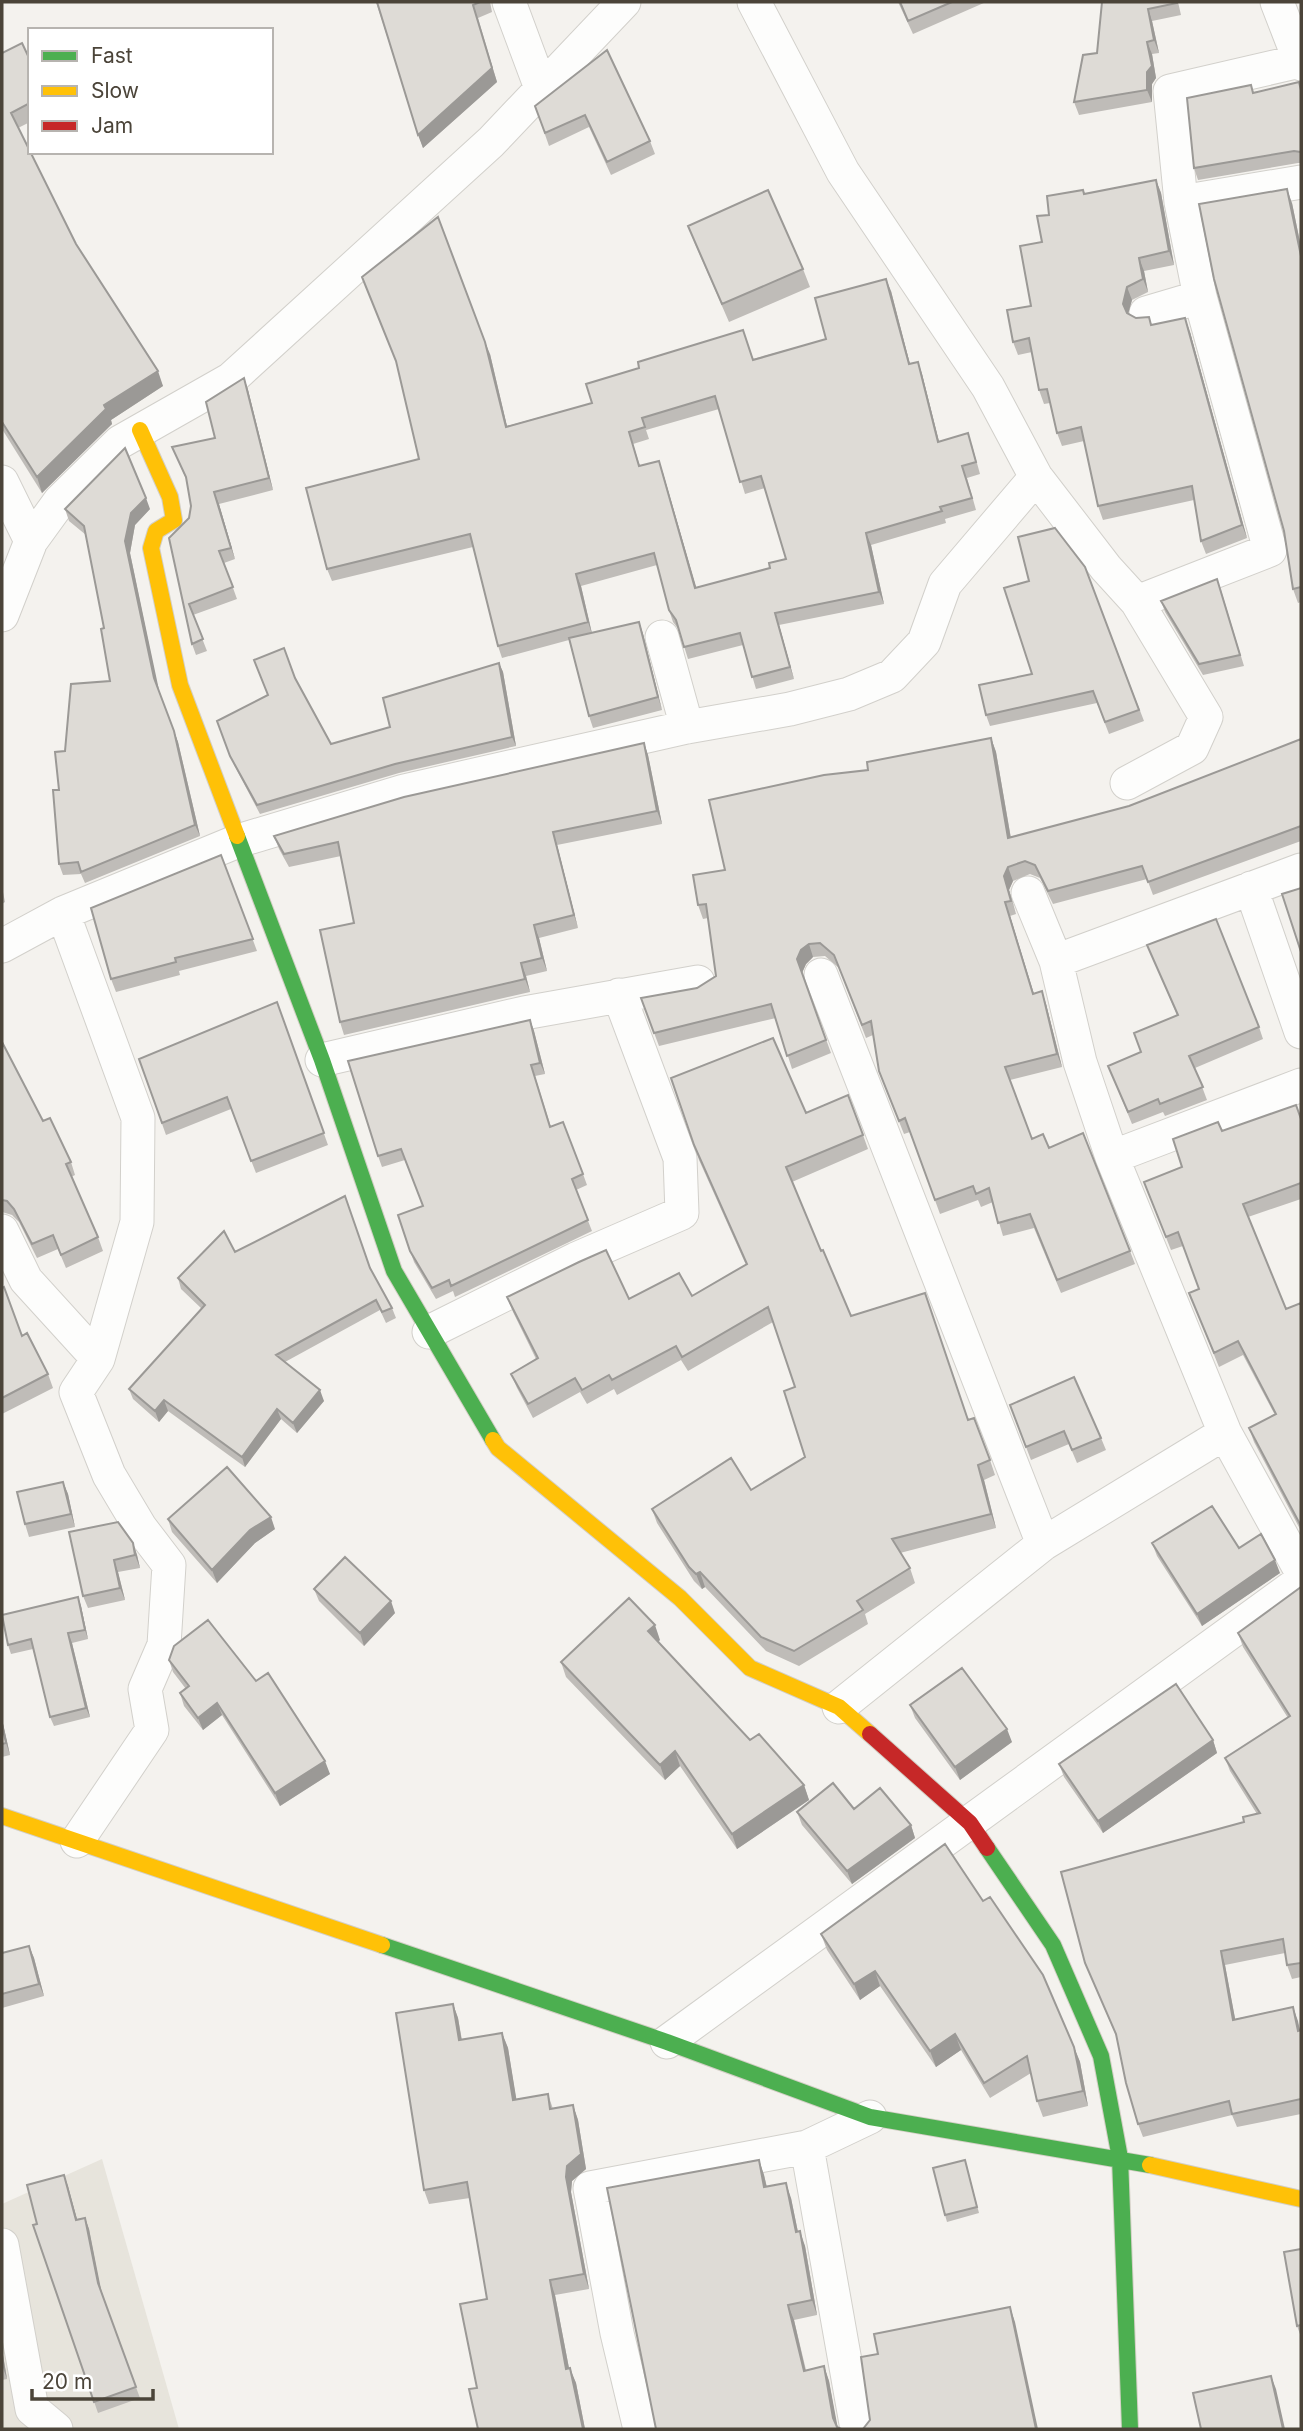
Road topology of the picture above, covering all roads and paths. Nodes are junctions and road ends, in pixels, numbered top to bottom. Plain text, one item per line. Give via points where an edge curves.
1 (509, 2) edge
2 (624, 2) edge
3 (754, 2) edge
4 (1278, 2) edge
5 (1301, 63) edge
6 (541, 89) junction
7 (1301, 181) edge
8 (1181, 202) junction
9 (1200, 297) junction
10 (1146, 313) dead end
11 (140, 430) junction
12 (1036, 477) junction
13 (2, 482) edge
14 (31, 541) junction
15 (1137, 602) junction
16 (2, 615) edge
17 (662, 637) dead end
18 (687, 727) junction
19 (1127, 783) dead end
20 (238, 841) junction
21 (1301, 870) edge
22 (1251, 888) junction
23 (1028, 893) dead end
24 (63, 913) junction
25 (2, 946) edge
26 (1056, 961) junction
27 (821, 975) dead end
28 (698, 982) dead end
29 (619, 995) junction
30 (1301, 1032) edge
31 (322, 1060) junction
32 (1301, 1085) edge
33 (1112, 1157) junction
34 (2, 1231) edge
35 (14, 1286) edge
36 (429, 1332) junction
37 (98, 1359) junction
38 (1225, 1433) junction
39 (1043, 1544) junction
40 (1301, 1571) edge
41 (1301, 1581) edge
42 (839, 1706) junction
43 (2, 1816) edge
44 (970, 1823) junction
45 (77, 1841) junction
46 (667, 2042) junction
47 (870, 2117) junction
48 (807, 2147) junction
49 (1120, 2158) junction
50 (1301, 2199) edge
51 (2, 2245) edge
52 (56, 2429) edge
53 (640, 2429) edge
54 (858, 2429) edge
55 (1130, 2429) edge

1 - 6 street
2 - 6 street
3 - 12 street via 843,172 988,387
4 - 5 street
5 - 8 street via 1170,91
6 - 11 street via 491,142 231,379
7 - 8 street
8 - 9 street
9 - 10 street
9 - 15 street via 1270,550
11 - 14 street via 120,442 60,500
11 - 20 street via 170,497 174,520 156,531 152,548 180,685
12 - 15 street
12 - 18 street via 945,584 924,642 892,676 849,694 790,709
13 - 14 street
14 - 16 street
15 - 19 street via 1206,717 1192,747
17 - 18 street
18 - 20 street via 404,791
20 - 24 street
20 - 31 street
21 - 22 street
22 - 26 street
22 - 30 street
23 - 26 street
24 - 25 street
24 - 37 street via 138,1118 137,1222
26 - 33 street via 1080,1062
27 - 39 street
28 - 29 street
29 - 31 street
29 - 36 street via 680,1158 682,1213
31 - 36 street via 394,1271
32 - 33 street
33 - 38 street
34 - 35 street
35 - 37 street
36 - 42 street via 498,1448 680,1598 750,1668
37 - 45 street via 76,1392 109,1475 169,1565 164,1645 145,1689 152,1731
38 - 39 street
38 - 40 street
39 - 42 street
41 - 44 street
42 - 44 street
43 - 45 street
44 - 46 street
44 - 49 street via 1053,1945 1101,2056
45 - 46 street
46 - 47 street
47 - 48 street
47 - 49 street
48 - 53 street via 590,2188
48 - 54 street
49 - 50 street
49 - 55 street
51 - 52 street via 32,2409

